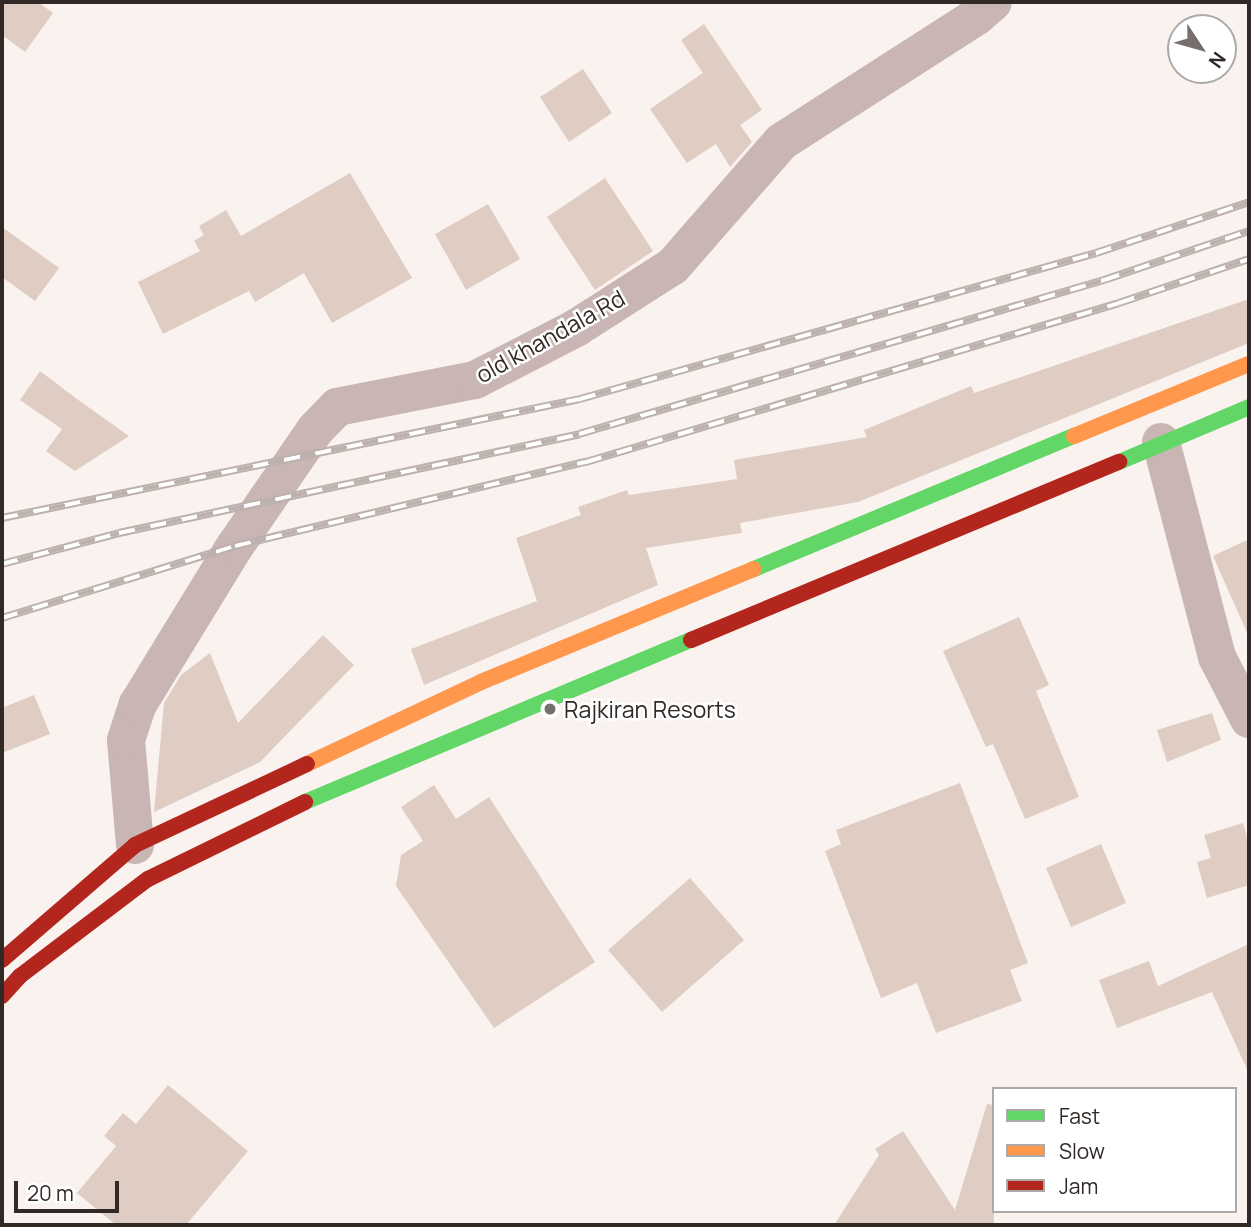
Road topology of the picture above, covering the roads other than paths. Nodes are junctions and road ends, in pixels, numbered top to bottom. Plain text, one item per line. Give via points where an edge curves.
1 (976, 7) edge
2 (1249, 364) edge
3 (1249, 407) edge
4 (1161, 442) junction
5 (1249, 719) edge
6 (135, 845) junction
7 (2, 960) edge
8 (2, 996) edge

1 - 6 street, old khandala Rd via 781,142 673,266 576,328 475,380 337,407 315,430 235,546 138,704 126,740
2 - 6 highway via 481,682
3 - 4 highway
4 - 5 street via 1217,657
4 - 8 highway via 288,809 148,879 20,975
6 - 7 highway

